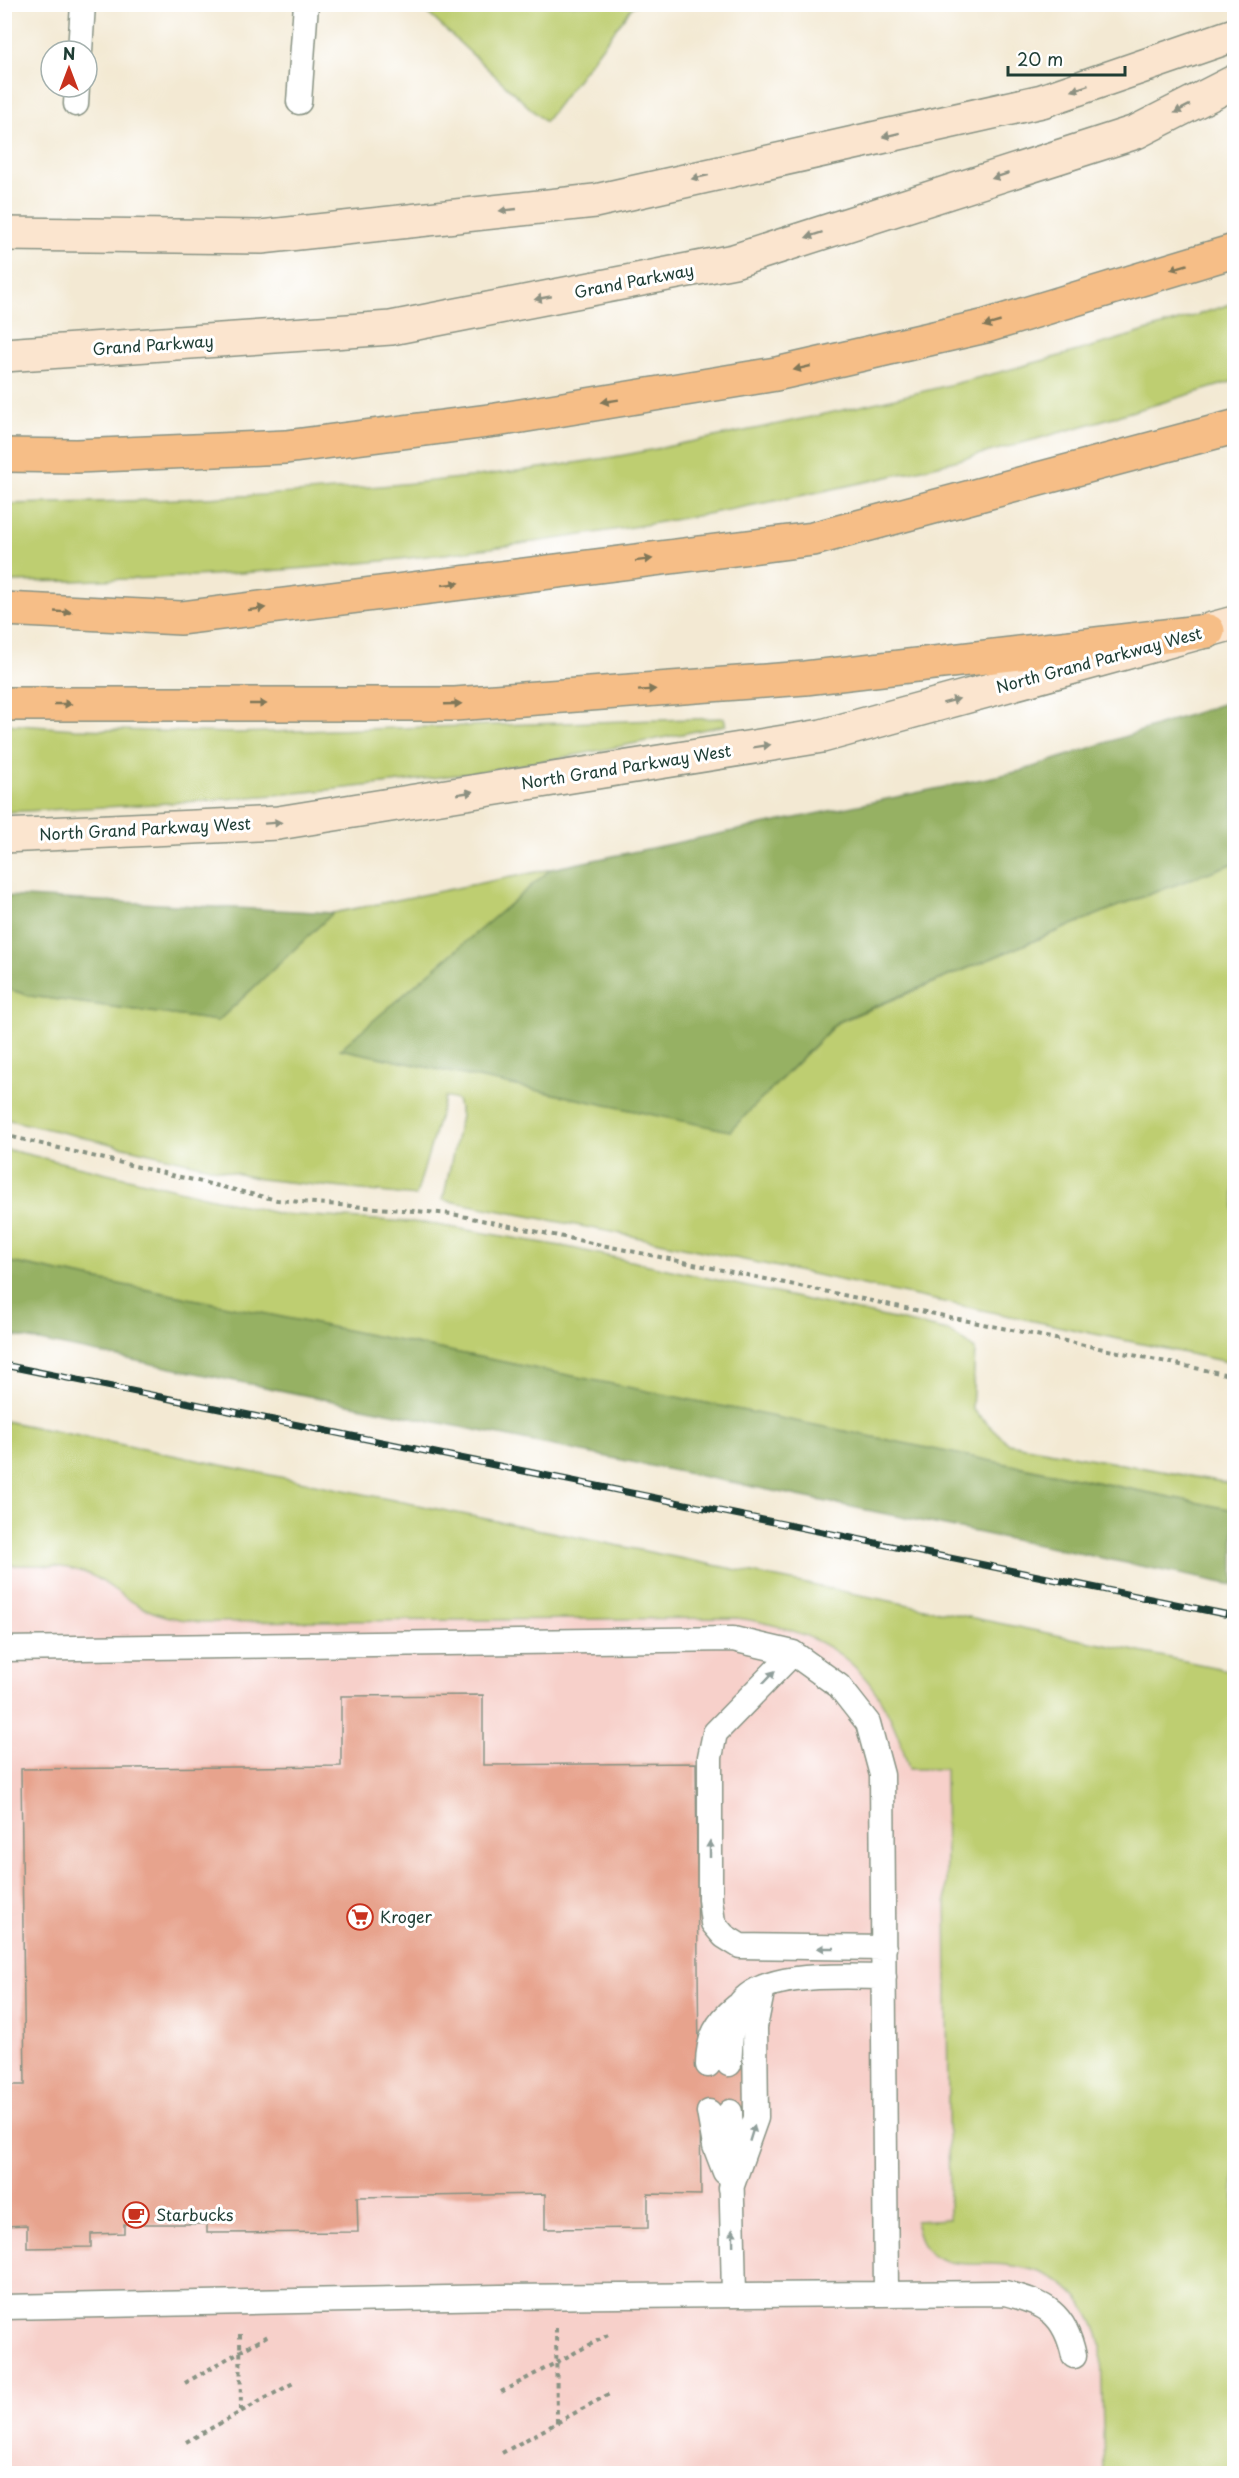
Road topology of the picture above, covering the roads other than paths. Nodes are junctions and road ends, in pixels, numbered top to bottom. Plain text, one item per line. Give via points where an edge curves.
1 (83, 4) edge
2 (306, 4) edge
3 (1234, 35) edge
4 (81, 39) edge
5 (1234, 82) edge
6 (299, 102) dead end
7 (4, 234) edge
8 (1234, 250) edge
9 (4, 355) edge
10 (1234, 427) edge
11 (4, 455) edge
12 (4, 609) edge
13 (1221, 627) edge
14 (4, 704) edge
15 (4, 836) edge
16 (4, 1649) edge
17 (793, 1653) junction
18 (884, 1948) junction
19 (884, 1977) junction
20 (764, 1987) junction
21 (718, 2064) dead end
22 (719, 2112) dead end
23 (731, 2188) junction
24 (886, 2293) junction
25 (734, 2295) junction
26 (4, 2307) edge
27 (1074, 2356) dead end

1 - 4 lane
2 - 6 lane
3 -> 7 main road via 1042,101 595,201 261,237
5 -> 9 main road, Grand Parkway via 1136,132 734,261 391,328
8 -> 11 highway via 986,326 776,374 496,420 286,447 77,456
12 -> 10 highway via 181,618 813,539
14 -> 13 highway via 455,704 805,678
15 -> 13 main road, North Grand Parkway West via 278,823 822,736
16 - 17 lane via 733,1639
17 - 18 lane via 839,1686 868,1723 882,1775
18 -> 17 lane via 740,1946 724,1936 714,1923 710,1899 710,1757 715,1733
18 - 19 lane
19 - 20 lane via 803,1978
19 - 24 lane
20 - 21 lane via 739,2005
23 -> 20 lane via 756,2118 755,2027
22 - 23 lane
25 -> 23 lane
24 - 25 lane
24 - 27 lane via 1005,2293 1036,2300 1063,2323
25 - 26 lane

